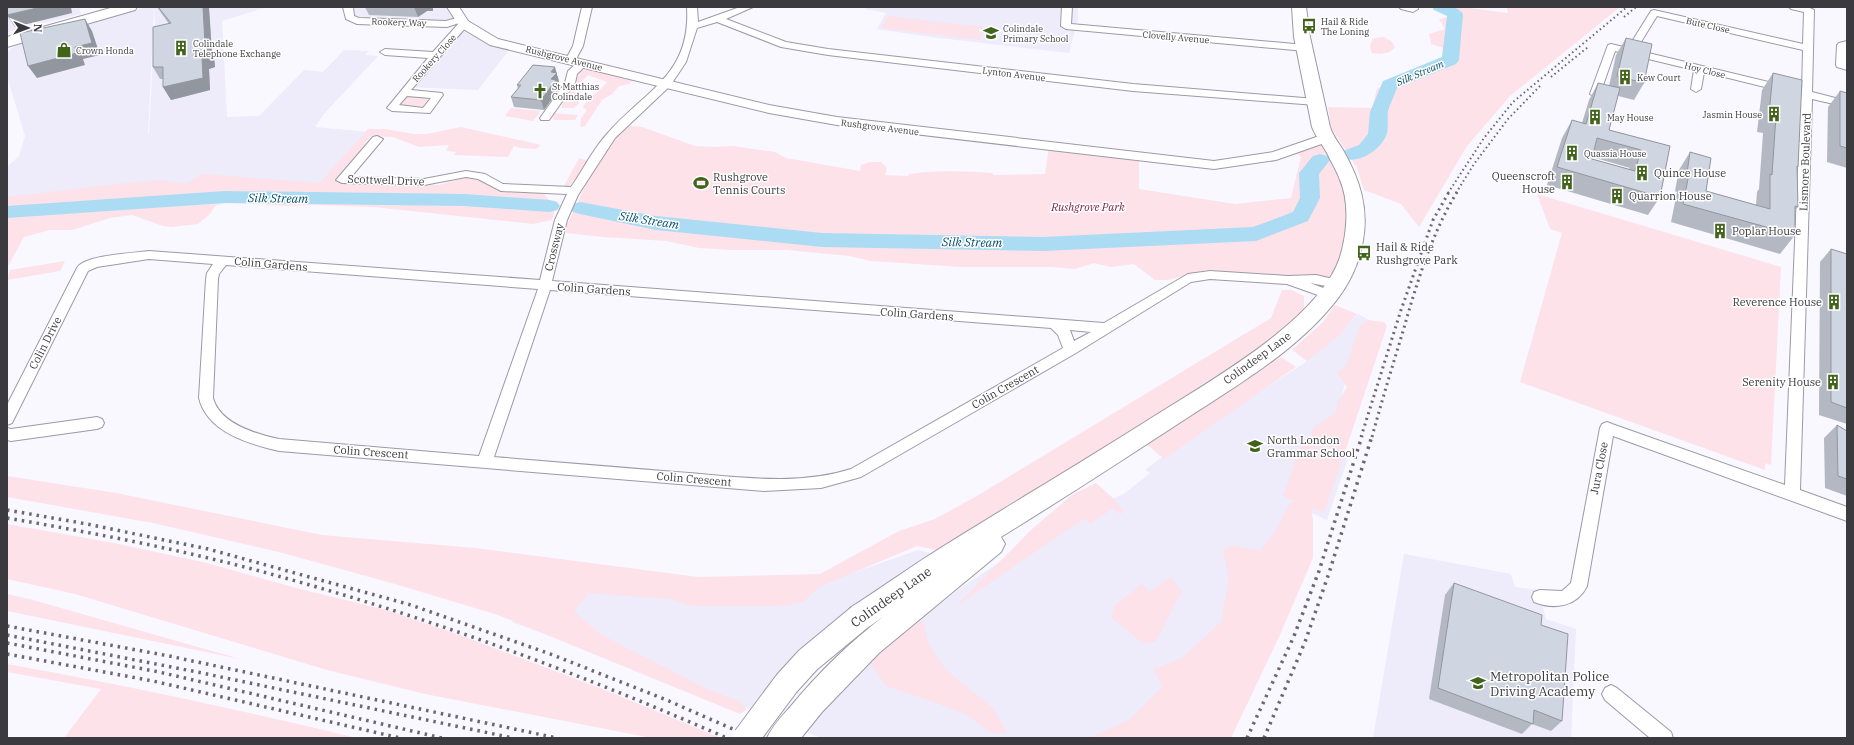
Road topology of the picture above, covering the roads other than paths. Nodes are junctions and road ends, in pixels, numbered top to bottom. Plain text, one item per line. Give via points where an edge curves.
1 (122, 7) edge
2 (130, 7) edge
3 (348, 7) edge
4 (453, 7) edge
5 (587, 7) edge
6 (692, 7) edge
7 (748, 7) edge
8 (1067, 7) edge
9 (1299, 7) edge
10 (1404, 7) edge
11 (1413, 7) edge
12 (1673, 7) edge
13 (1794, 7) edge
14 (1668, 16) junction
15 (718, 19) junction
16 (462, 22) junction
17 (693, 26) junction
18 (7, 35) edge
19 (7, 42) edge
20 (1847, 44) edge
21 (1305, 48) junction
22 (1808, 48) junction
23 (385, 52) dead end
24 (1630, 52) junction
25 (434, 55) junction
26 (577, 61) junction
27 (1847, 67) edge
28 (1699, 69) junction
29 (666, 84) junction
30 (1696, 89) dead end
31 (404, 93) dead end
32 (1595, 94) edge
33 (1806, 94) junction
34 (1316, 102) junction
35 (1847, 104) edge
36 (545, 118) dead end
37 (1325, 138) junction
38 (377, 139) dead end
39 (573, 193) junction
40 (224, 260) junction
41 (83, 268) joint
42 (545, 285) junction
43 (1333, 289) junction
44 (1054, 324) junction
45 (1106, 328) junction
46 (1071, 350) junction
47 (7, 419) edge
48 (97, 423) dead end
49 (7, 434) edge
50 (485, 461) junction
51 (1063, 486) junction
52 (1792, 494) junction
53 (1847, 514) edge
54 (1540, 597) dead end
55 (1611, 694) dead end
56 (746, 738) edge
57 (782, 738) edge
58 (1664, 738) edge

1 - 18 main road
2 - 19 main road
3 - 16 street, Rookery Way via 349,17 357,21 447,24
4 - 16 street
5 - 26 street
6 - 17 street
7 - 15 street
8 - 21 street, Clovelly Avenue via 1066,26
9 - 21 main road, Colindeep Lane
10 - 11 street
12 - 14 street
13 - 22 street, Lismore Boulevard via 1809,10
14 - 22 street, Bute Close
14 - 24 street, Bute Close via 1654,13
15 - 17 street
15 - 34 street, Lynton Avenue via 784,45 828,52 1101,85 1225,97
16 - 25 street, Rookery Close
16 - 26 street, Rushgrove Avenue via 494,42
17 - 29 street, Crossway via 681,62
20 - 27 street via 1842,45 1841,65
21 - 34 main road, Colindeep Lane
22 - 33 street, Lismore Boulevard
23 - 25 street
24 - 28 street, Hoy Close
24 - 32 street, Hoy Close via 1611,47
25 - 31 street, Rookery Close
26 - 29 street, Rushgrove Avenue
26 - 36 street via 570,83
28 - 30 street
28 - 33 street, Hoy Close
29 - 37 street, Rushgrove Avenue via 769,109 837,121 1214,165 1276,156
29 - 39 street, Crossway via 611,136
33 - 35 street, Hoy Close
33 - 52 street, Lismore Boulevard
34 - 37 main road, Colindeep Lane
37 - 43 main road, Colindeep Lane via 1348,175 1355,204 1351,252 1345,269
38 - 39 street, Scottwell Drive via 342,180 424,182 466,174 481,176 501,187
39 - 42 street, Crossway via 561,220
40 - 41 street, Colin Gardens via 149,255 94,263
40 - 42 street, Colin Gardens
40 - 50 street, Colin Crescent via 213,273 212,279 206,398 210,410 221,421 258,440 278,445
41 - 47 street, Colin Drive
42 - 44 street, Colin Gardens
42 - 50 street, Crossway
43 - 45 street, Colin Crescent via 1288,280 1195,276
43 - 51 main road, Colindeep Lane via 1311,315 1276,347
44 - 45 street, Colin Gardens
44 - 46 street via 1064,332
45 - 46 street, Colin Crescent
46 - 50 street, Colin Crescent via 856,473 816,484 764,485
48 - 49 street
51 - 56 main road, Colindeep Lane, bridge via 955,552 860,617 808,660 787,683
51 - 57 main road, Colindeep Lane via 869,644 841,671
52 - 53 street
52 - 54 street, Jura Close via 1607,428 1579,586 1573,595 1562,600
55 - 58 street

